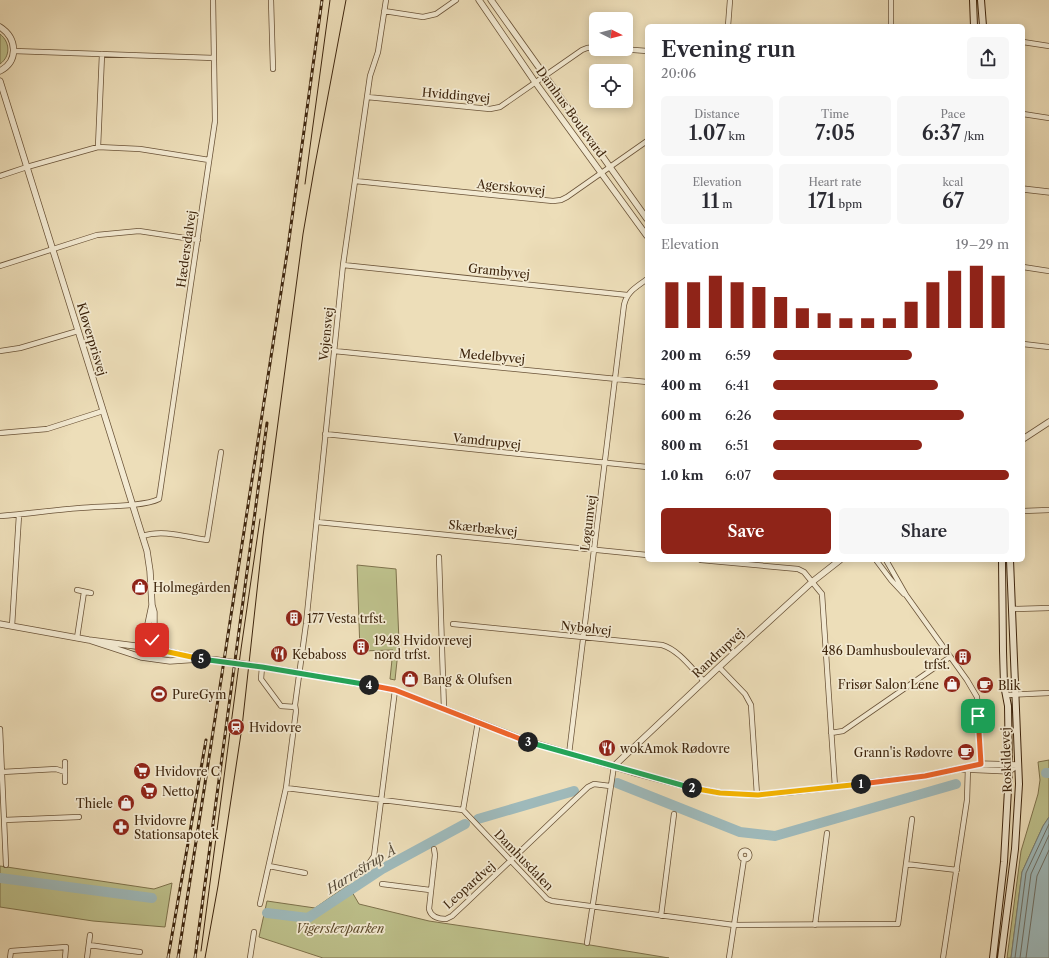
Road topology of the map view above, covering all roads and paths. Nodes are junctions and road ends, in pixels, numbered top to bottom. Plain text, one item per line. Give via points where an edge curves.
1 (213, 0) edge
2 (271, 0) edge
3 (386, 0) edge
4 (456, 0) edge
5 (479, 0) edge
6 (491, 0) edge
7 (730, 0) edge
8 (891, 0) edge
9 (973, 0) edge
10 (981, 0) edge
11 (384, 11) junction
12 (728, 24) edge
13 (891, 24) edge
14 (974, 24) edge
15 (983, 24) edge
16 (0, 28) edge
17 (1025, 42) edge
18 (1049, 46) edge
19 (589, 48) edge
20 (633, 50) edge
21 (14, 51) junction
22 (645, 51) edge
23 (102, 54) junction
24 (214, 58) junction
25 (273, 69) dead end
26 (0, 71) edge
27 (545, 76) junction
28 (0, 81) edge
29 (536, 82) junction
30 (367, 97) junction
31 (1025, 114) edge
32 (1049, 118) edge
33 (645, 142) edge
34 (98, 147) junction
35 (209, 160) junction
36 (27, 167) junction
37 (610, 168) junction
38 (602, 173) junction
39 (0, 176) edge
40 (355, 181) junction
41 (1025, 189) edge
42 (1049, 192) edge
43 (645, 217) edge
44 (645, 233) edge
45 (198, 240) junction
46 (53, 250) junction
47 (343, 265) junction
48 (0, 266) edge
49 (1025, 267) edge
50 (1049, 271) edge
51 (645, 281) edge
52 (627, 295) junction
53 (78, 330) junction
54 (1025, 344) edge
55 (1049, 347) edge
56 (0, 351) edge
57 (334, 351) junction
58 (616, 378) junction
59 (645, 382) edge
60 (103, 411) junction
61 (1049, 422) edge
62 (0, 434) edge
63 (325, 434) junction
64 (1025, 438) edge
65 (221, 452) dead end
66 (605, 463) junction
67 (645, 467) edge
68 (132, 504) junction
69 (1049, 510) edge
70 (1025, 511) edge
71 (19, 515) junction
72 (0, 516) edge
73 (317, 522) junction
74 (142, 536) junction
75 (594, 549) junction
76 (645, 554) edge
77 (439, 557) dead end
78 (723, 562) edge
79 (837, 562) edge
80 (878, 562) edge
81 (887, 562) edge
82 (1002, 562) edge
83 (1010, 562) edge
84 (812, 582) junction
85 (77, 590) dead end
86 (84, 592) junction
87 (91, 593) dead end
88 (906, 595) junction
89 (152, 605) junction
90 (1049, 608) edge
91 (1012, 609) junction
92 (0, 624) edge
93 (453, 624) dead end
94 (12, 626) junction
95 (77, 638) junction
96 (584, 638) junction
97 (89, 640) junction
98 (144, 646) junction
99 (150, 648) junction
100 (141, 657) junction
101 (950, 657) junction
102 (148, 658) junction
103 (200, 659) junction
104 (262, 667) junction
105 (719, 667) junction
106 (300, 673) junction
107 (704, 681) junction
108 (395, 690) junction
109 (1049, 693) edge
110 (1016, 694) junction
111 (1006, 695) junction
112 (295, 707) junction
113 (444, 709) junction
114 (478, 722) junction
115 (0, 729) edge
116 (831, 733) junction
117 (569, 754) junction
118 (65, 762) dead end
119 (981, 764) junction
120 (1009, 764) junction
121 (1018, 765) junction
122 (614, 766) junction
123 (968, 768) junction
124 (1009, 771) junction
125 (2, 772) junction
126 (65, 772) junction
127 (65, 782) dead end
128 (610, 786) junction
129 (835, 787) junction
130 (286, 788) junction
131 (758, 795) junction
132 (381, 800) junction
133 (463, 810) junction
134 (674, 814) dead end
135 (78, 817) dead end
136 (912, 819) dead end
137 (4, 820) junction
138 (827, 833) dead end
139 (434, 849) dead end
140 (744, 859) dead end
141 (511, 861) junction
142 (370, 862) dead end
143 (906, 864) junction
144 (6, 866) dead end
145 (269, 866) junction
146 (956, 870) junction
147 (305, 873) dead end
148 (382, 884) dead end
149 (430, 890) junction
150 (260, 904) dead end
151 (592, 906) junction
152 (661, 916) junction
153 (734, 925) junction
154 (815, 925) junction
155 (254, 932) dead end
156 (90, 935) dead end
157 (587, 943) dead end
158 (89, 945) junction
159 (140, 952) dead end
160 (10, 958) edge
161 (65, 958) edge
162 (87, 958) edge
163 (250, 958) edge
164 (729, 958) edge
165 (943, 958) edge
166 (992, 958) edge
167 (1001, 958) edge

1 - 24 street, Hædersdalvej
2 - 25 street
3 - 11 street, Vojensvej
4 - 11 street via 436,14 424,17
5 - 29 street, Damhus Boulevard
6 - 27 street, Damhus Boulevard
7 - 12 street
8 - 13 street
9 - 14 main road
10 - 15 main road
11 - 30 street, Vojensvej via 378,52 370,76
16 - 21 street via 11,37
17 - 18 street
19 - 27 street, Hviddingvej
20 - 22 street
21 - 23 street
21 - 26 street via 9,64
23 - 24 street
23 - 34 street
24 - 35 street, Hædersdalvej via 215,121
27 - 29 street, Hviddingvej
27 - 37 street, Damhus Boulevard
28 - 36 street, Kløverprisvej
29 - 30 street, Hviddingvej via 500,107 490,109
29 - 38 street, Damhus Boulevard
30 - 40 street, Vojensvej
31 - 32 street
33 - 37 street, Agerskovvej
34 - 35 street via 140,149
34 - 36 street
35 - 45 street, Hædersdalvej
36 - 39 street
36 - 46 street, Kløverprisvej
37 - 38 street, Agerskovvej
37 - 43 street, Damhus Boulevard
38 - 40 street, Agerskovvej via 567,197 553,201
38 - 44 street, Damhus Boulevard
40 - 47 street, Vojensvej
41 - 42 street
45 - 46 street via 140,231 97,235
45 - 68 street, Hædersdalvej via 159,499
46 - 48 street
46 - 53 street, Kløverprisvej
47 - 52 street, Grambyvej
47 - 57 street, Vojensvej
49 - 50 street
51 - 52 street
52 - 58 street, Løgumvej
53 - 56 street via 20,348
53 - 60 street, Kløverprisvej
54 - 55 street
57 - 58 street, Medelbyvej
57 - 63 street, Vojensvej
58 - 59 street, Medelbyvej
58 - 66 street, Løgumvej
60 - 62 street via 47,429
60 - 68 street, Kløverprisvej
61 - 64 street
63 - 66 street, Vamdrupvej
63 - 73 street, Vojensvej
65 - 74 street via 207,540 161,533
66 - 67 street, Vamdrupvej
66 - 75 street, Løgumvej
68 - 71 street
68 - 74 street, Kløverprisvej
69 - 70 street
71 - 72 street
71 - 94 street
73 - 75 street, Skærbækvej
73 - 106 street, Vojensvej
74 - 89 street, Kløverprisvej via 148,559
75 - 76 street, Skærbækvej
75 - 96 street, Løgumvej
77 - 113 street
78 - 84 street via 798,569
79 - 84 street, Randrupvej
80 - 88 street
81 - 88 street
82 - 111 main road, Roskildevej
83 - 91 main road, Roskildevej
84 - 105 street, Randrupvej
84 - 116 street via 823,596
85 - 86 street
86 - 87 street
86 - 95 street
88 - 101 street
89 - 98 street, Kløverprisvej
89 - 99 street, Kløverprisvej via 154,627
90 - 91 street
91 - 110 main road, Roskildevej
92 - 94 street
93 - 96 street, Nybølvej
94 - 95 street
95 - 97 street
96 - 107 street, Nybølvej via 671,648
96 - 117 street, Løgumvej
97 - 98 street
97 - 100 street
98 - 99 street
98 - 100 street, Kløverprisvej
99 - 102 street, Kløverprisvej
99 - 103 street
100 - 102 street
101 - 116 street via 843,731
101 - 119 street via 977,697
102 - 103 street via 170,661
103 - 104 street
104 - 106 street
104 - 112 street via 260,679 281,706
105 - 107 street, Randrupvej
105 - 131 street via 745,694 751,705
106 - 108 street
106 - 112 street, Vojensvej
107 - 122 street, Randrupvej
108 - 113 street
108 - 132 street
109 - 110 street
110 - 111 street
110 - 121 main road, Roskildevej
111 - 120 main road, Roskildevej
112 - 130 street, Vojensvej
113 - 114 street
114 - 117 street
114 - 133 street
115 - 125 street
116 - 129 street
117 - 122 street
118 - 126 street
119 - 120 street
119 - 123 street
120 - 121 street
120 - 124 main road, Roskildevej
121 - 124 street
121 - 167 main road, Roskildevej via 1015,849
122 - 128 street
122 - 131 street via 693,788 720,793
123 - 124 street
123 - 129 street
123 - 146 street via 967,800
124 - 166 main road, Roskildevej via 1004,862
125 - 126 street via 56,769
125 - 137 street
126 - 127 street
128 - 141 street, Leopardvej via 591,785
128 - 151 street
129 - 131 street
130 - 132 street
130 - 145 street, Vojensvej
132 - 133 street
132 - 142 street via 374,856
133 - 141 street, Damhusdalen
134 - 152 street
135 - 137 street
136 - 143 street, Damhusdalen
137 - 144 street
138 - 154 street
139 - 149 street, Leopardvej
140 - 153 street
141 - 149 street, Leopardvej via 446,919 430,912
141 - 151 street, Damhusdalen via 549,900
143 - 146 street
143 - 154 street, Damhusdalen via 898,924
145 - 147 street
145 - 150 street, Vojensvej
146 - 165 street
148 - 149 street, Leopardvej
151 - 152 street, Damhusdalen
151 - 157 street
152 - 153 street, Damhusdalen
153 - 154 street, Damhusdalen
153 - 164 street
155 - 163 street
156 - 158 street
158 - 159 street
158 - 162 street
160 - 161 street via 11,951 66,947

